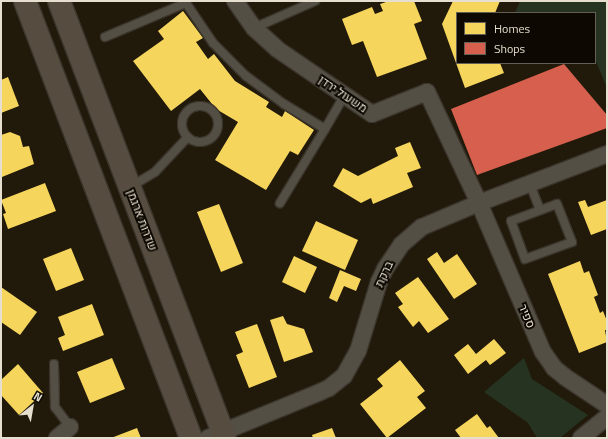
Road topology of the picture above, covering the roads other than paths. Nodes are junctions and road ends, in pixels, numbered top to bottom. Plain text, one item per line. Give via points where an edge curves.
1 (25, 1) edge
2 (59, 1) edge
3 (235, 1) edge
4 (315, 1) edge
5 (254, 28) junction
6 (105, 37) dead end
7 (345, 95) junction
8 (325, 129) junction
9 (188, 137) junction
10 (607, 154) edge
11 (530, 184) junction
12 (130, 188) junction
13 (280, 203) dead end
14 (479, 203) junction
15 (540, 210) junction
16 (54, 364) dead end
17 (604, 397) edge
18 (607, 417) edge
19 (70, 427) joint
20 (219, 436) edge
21 (57, 438) edge
22 (191, 438) edge
23 (581, 438) edge

1 - 22 street
2 - 12 street, שדרות ארגמן
3 - 5 street, משעול ירדן
4 - 5 lane
5 - 7 street, משעול ירדן via 287,56
6 - 8 lane via 186,2 213,43 246,76 284,104
7 - 8 lane
7 - 14 street, משעול ירדן via 372,114 427,92
8 - 13 lane
9 - 9 lane via 201,141 213,136 217,123 214,113 209,108 195,106 184,114 182,128
9 - 12 lane via 154,172
10 - 11 street, ברקת
11 - 14 street, ברקת
11 - 15 lane
12 - 20 street, שדרות ארגמן
14 - 17 street, ספיר via 543,352 554,368 565,377
14 - 20 street, ברקת via 422,227 392,256 379,282 362,341 344,376 320,392
15 - 15 lane via 511,221 525,259 572,242 557,204
16 - 19 lane via 56,407
18 - 23 street
19 - 21 street

